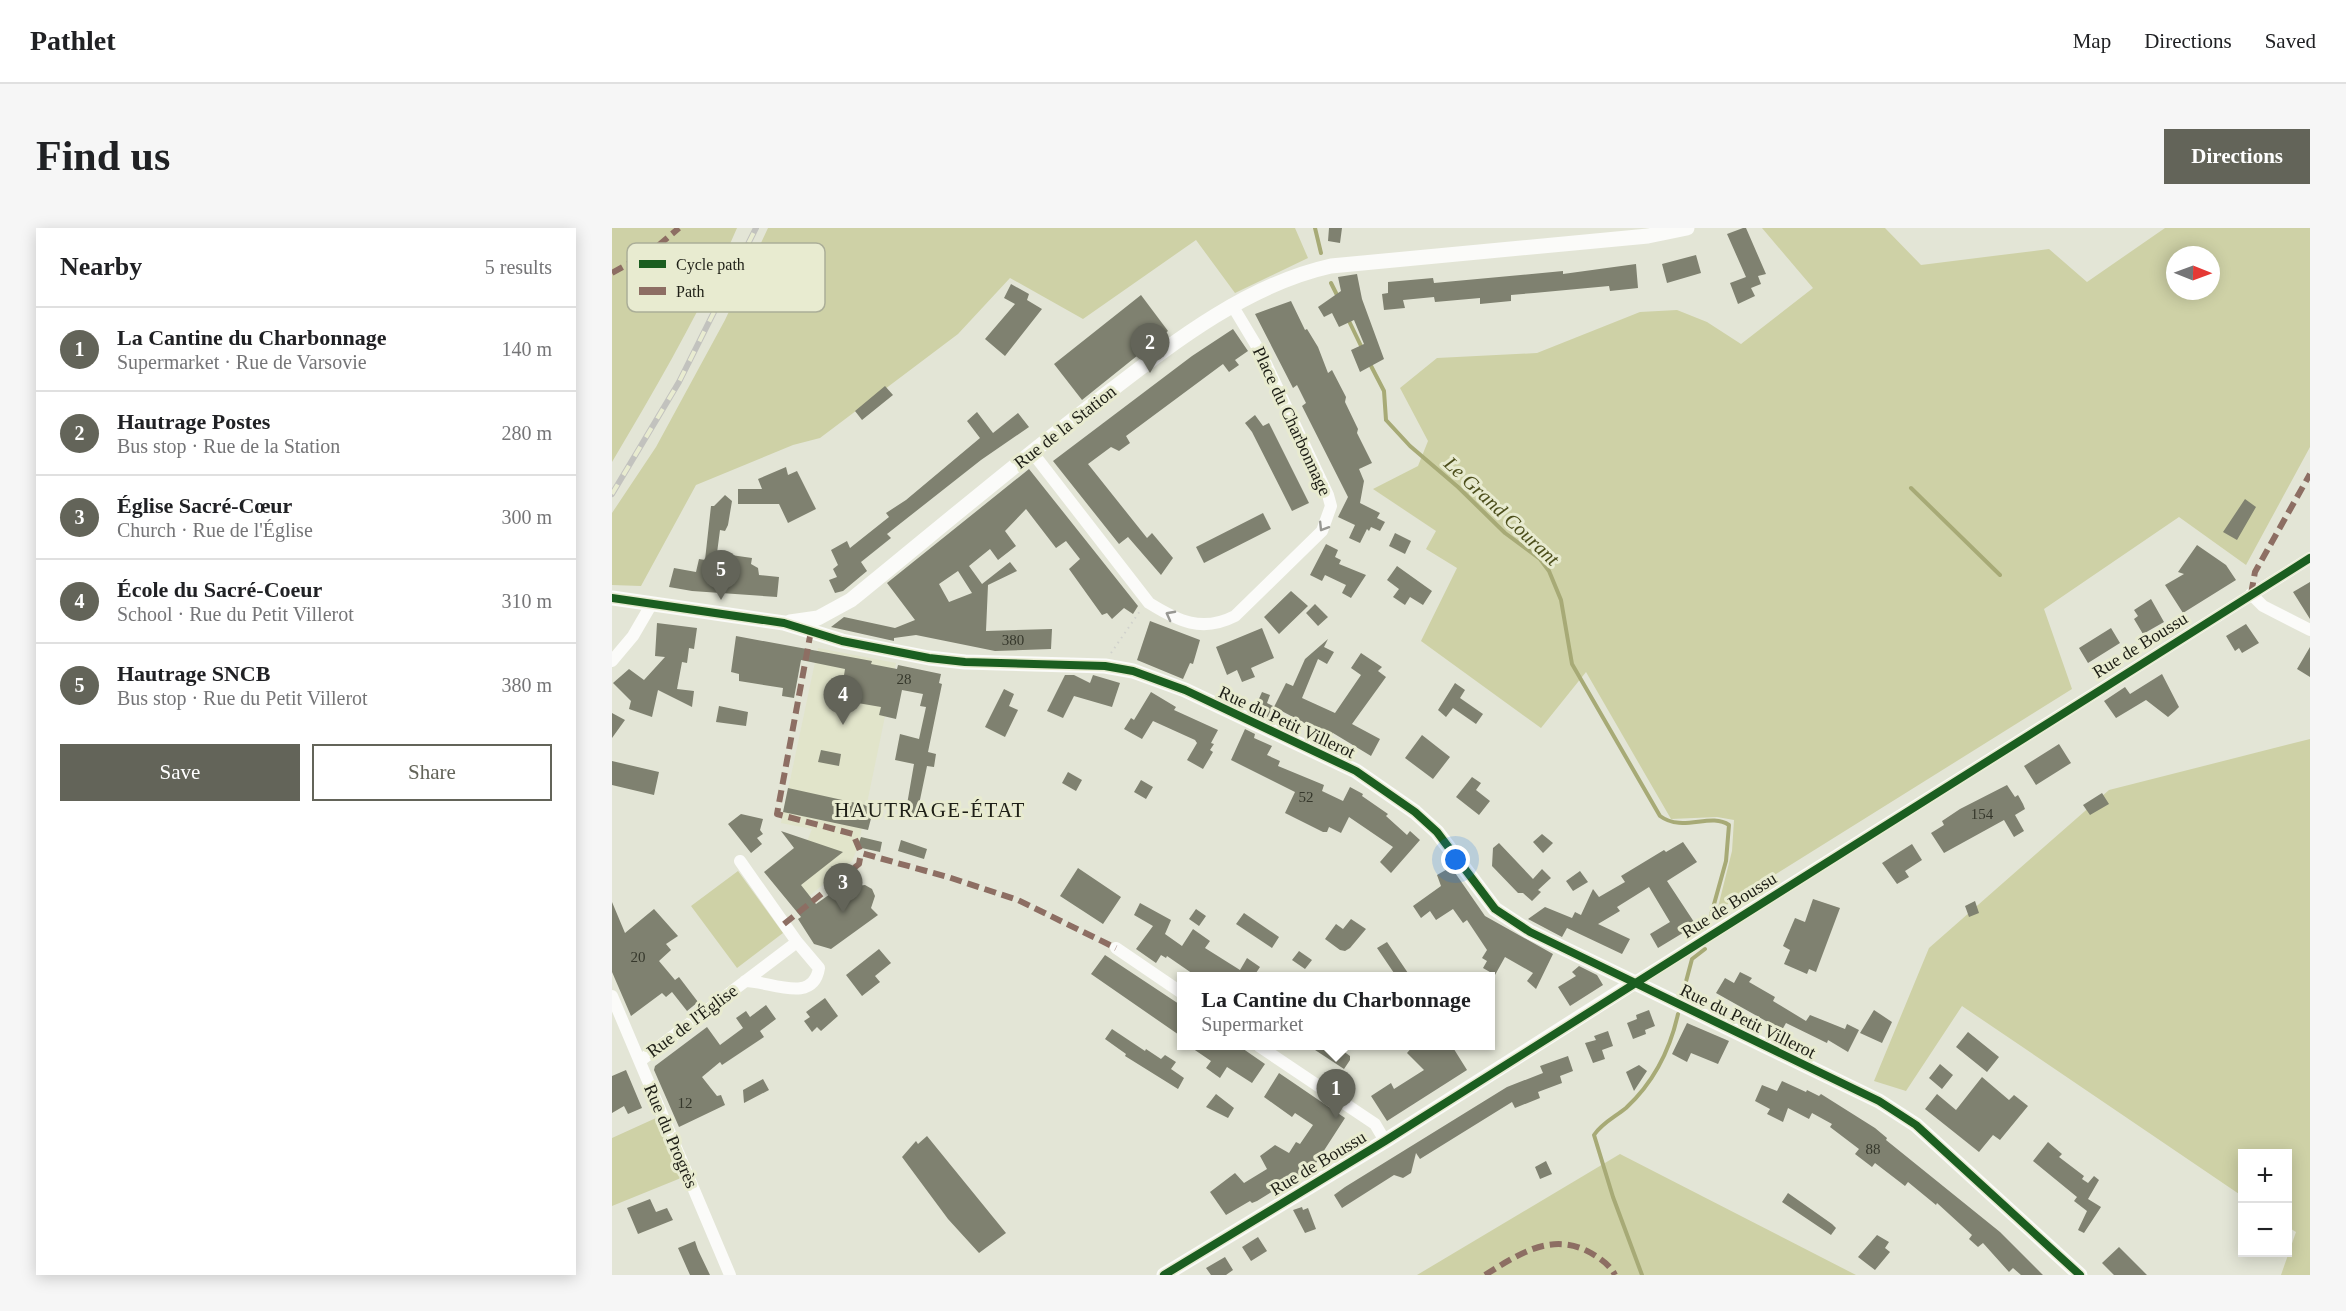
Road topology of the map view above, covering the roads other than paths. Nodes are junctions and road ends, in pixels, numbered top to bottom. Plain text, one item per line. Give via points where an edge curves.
1 (1687, 228) edge
2 (1232, 305) junction
3 (1032, 452) junction
4 (2310, 558) edge
5 (2251, 594) junction
6 (612, 598) edge
7 (651, 605) junction
8 (784, 623) junction
9 (2310, 630) edge
10 (612, 661) edge
11 (740, 861) dead end
12 (797, 942) junction
13 (1116, 948) dead end
14 (745, 981) junction
15 (1635, 982) junction
16 (1177, 990) edge
17 (612, 996) edge
18 (1265, 1050) edge
19 (640, 1061) junction
20 (1385, 1141) junction
21 (730, 1275) edge
22 (1164, 1275) edge
23 (2080, 1275) edge

1 - 2 street, Rue de la Station via 1648,236 1331,266 1312,270
2 - 3 street, Rue de la Station via 1145,364
2 -> 3 street, Place du Charbonnage via 1262,355 1331,506 1322,531 1234,616 1223,623 1194,625 1149,603
3 - 8 street, Rue de la Station via 851,600 818,618
4 - 5 street, Rue de Boussu
5 - 9 street via 2263,606
5 - 15 street, Rue de Boussu
6 - 7 street, Rue du Petit Villerot
7 - 8 street, Rue du Petit Villerot
7 - 10 street
8 - 15 street, Rue du Petit Villerot via 842,641 930,658 1105,666 1133,671 1185,690 1356,771 1437,832 1495,909 1530,932
11 - 12 street, Rue de l'Église
12 - 14 street, Rue de l'Église
12 - 14 street, Rue de l'Église via 819,968 812,986 800,990
13 - 16 street
14 - 19 street, Rue de l'Église
15 - 20 street, Rue de Boussu
15 - 23 street, Rue du Petit Villerot via 1879,1101 1916,1125
17 - 19 street, Rue du Progrès
18 - 20 street via 1375,1125
19 - 21 street, Rue du Progrès
20 - 22 street, Rue de Boussu

